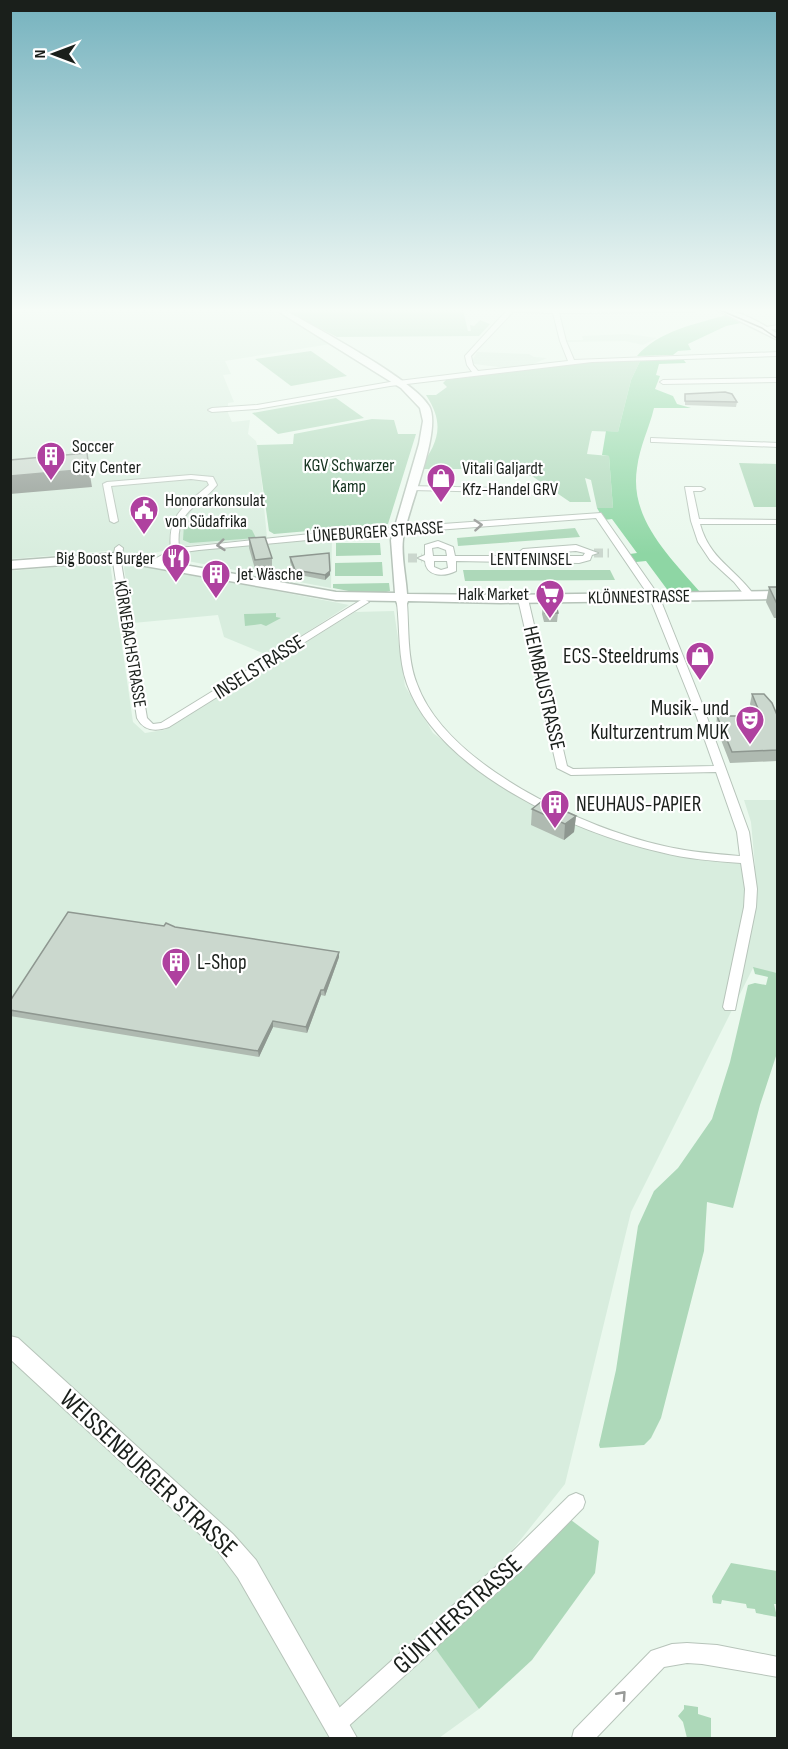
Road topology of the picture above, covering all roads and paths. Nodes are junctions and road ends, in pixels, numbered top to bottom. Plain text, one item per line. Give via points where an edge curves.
1 (348, 392) edge
2 (410, 392) edge
3 (219, 410) dead end
4 (654, 440) dead end
5 (777, 445) edge
6 (411, 488) junction
7 (677, 489) dead end
8 (688, 489) junction
9 (701, 489) dead end
10 (501, 490) dead end
11 (114, 520) dead end
12 (695, 521) junction
13 (777, 522) edge
14 (399, 530) junction
15 (175, 551) junction
16 (118, 552) junction
17 (623, 552) junction
18 (592, 553) tunnel mouth
19 (609, 553) tunnel mouth
20 (426, 558) junction
21 (452, 558) junction
22 (156, 562) junction
23 (10, 565) edge
24 (749, 595) junction
25 (777, 595) edge
26 (336, 596) junction
27 (654, 596) junction
28 (523, 599) junction
29 (402, 601) junction
30 (364, 602) junction
31 (151, 727) joint
32 (721, 769) junction
33 (747, 860) junction
34 (730, 1007) dead end
35 (10, 1345) edge
36 (576, 1502) dead end
37 (777, 1667) edge
38 (340, 1731) edge
39 (582, 1738) edge

1 - 3 street
2 - 6 main road via 421,401 428,421
4 - 5 street
6 - 10 street
6 - 14 main road
7 - 8 street
8 - 9 street
8 - 12 street
11 - 15 street via 107,484 210,479 210,488 174,524
12 - 13 street
12 - 24 street via 707,550
14 -> 15 street, LÜNEBURGER STRASSE
14 -> 17 street, LÜNEBURGER STRASSE via 598,515
14 - 29 main road
15 - 22 street, LÜNEBURGER STRASSE
16 - 22 main road, KLÖNNESTRASSE
16 - 23 main road, KLÖNNESTRASSE
16 - 31 street, KÖRNEBACHSTRASSE via 142,718
17 - 19 street
17 - 27 street
18 - 21 street, LENTENINSEL via 579,560
20 - 21 street, LENTENINSEL
20 - 21 street, LENTENINSEL via 428,547 438,544 448,546
20 - 21 street via 430,568 440,573 453,569
22 - 26 main road, KLÖNNESTRASSE
24 - 25 main road, KLÖNNESTRASSE
24 - 27 main road, KLÖNNESTRASSE
26 - 29 main road, KLÖNNESTRASSE
26 - 30 main road, KLÖNNESTRASSE
27 - 28 main road, KLÖNNESTRASSE
27 - 32 street
28 - 29 main road, KLÖNNESTRASSE
28 - 32 street, HEIMBAUSTRASSE via 562,768 571,772
29 - 30 main road, KLÖNNESTRASSE
29 - 33 street via 409,669 417,696 441,732 486,770 585,824 661,849
30 - 31 street, INSELSTRASSE via 165,725
32 - 33 street via 743,832
33 - 34 street via 750,908
35 - 38 street, WEISSENBURGER STRASSE via 225,1542 247,1569
36 - 38 street, GÜNTHERSTRASSE
39 -> 37 street via 658,1658 674,1652

